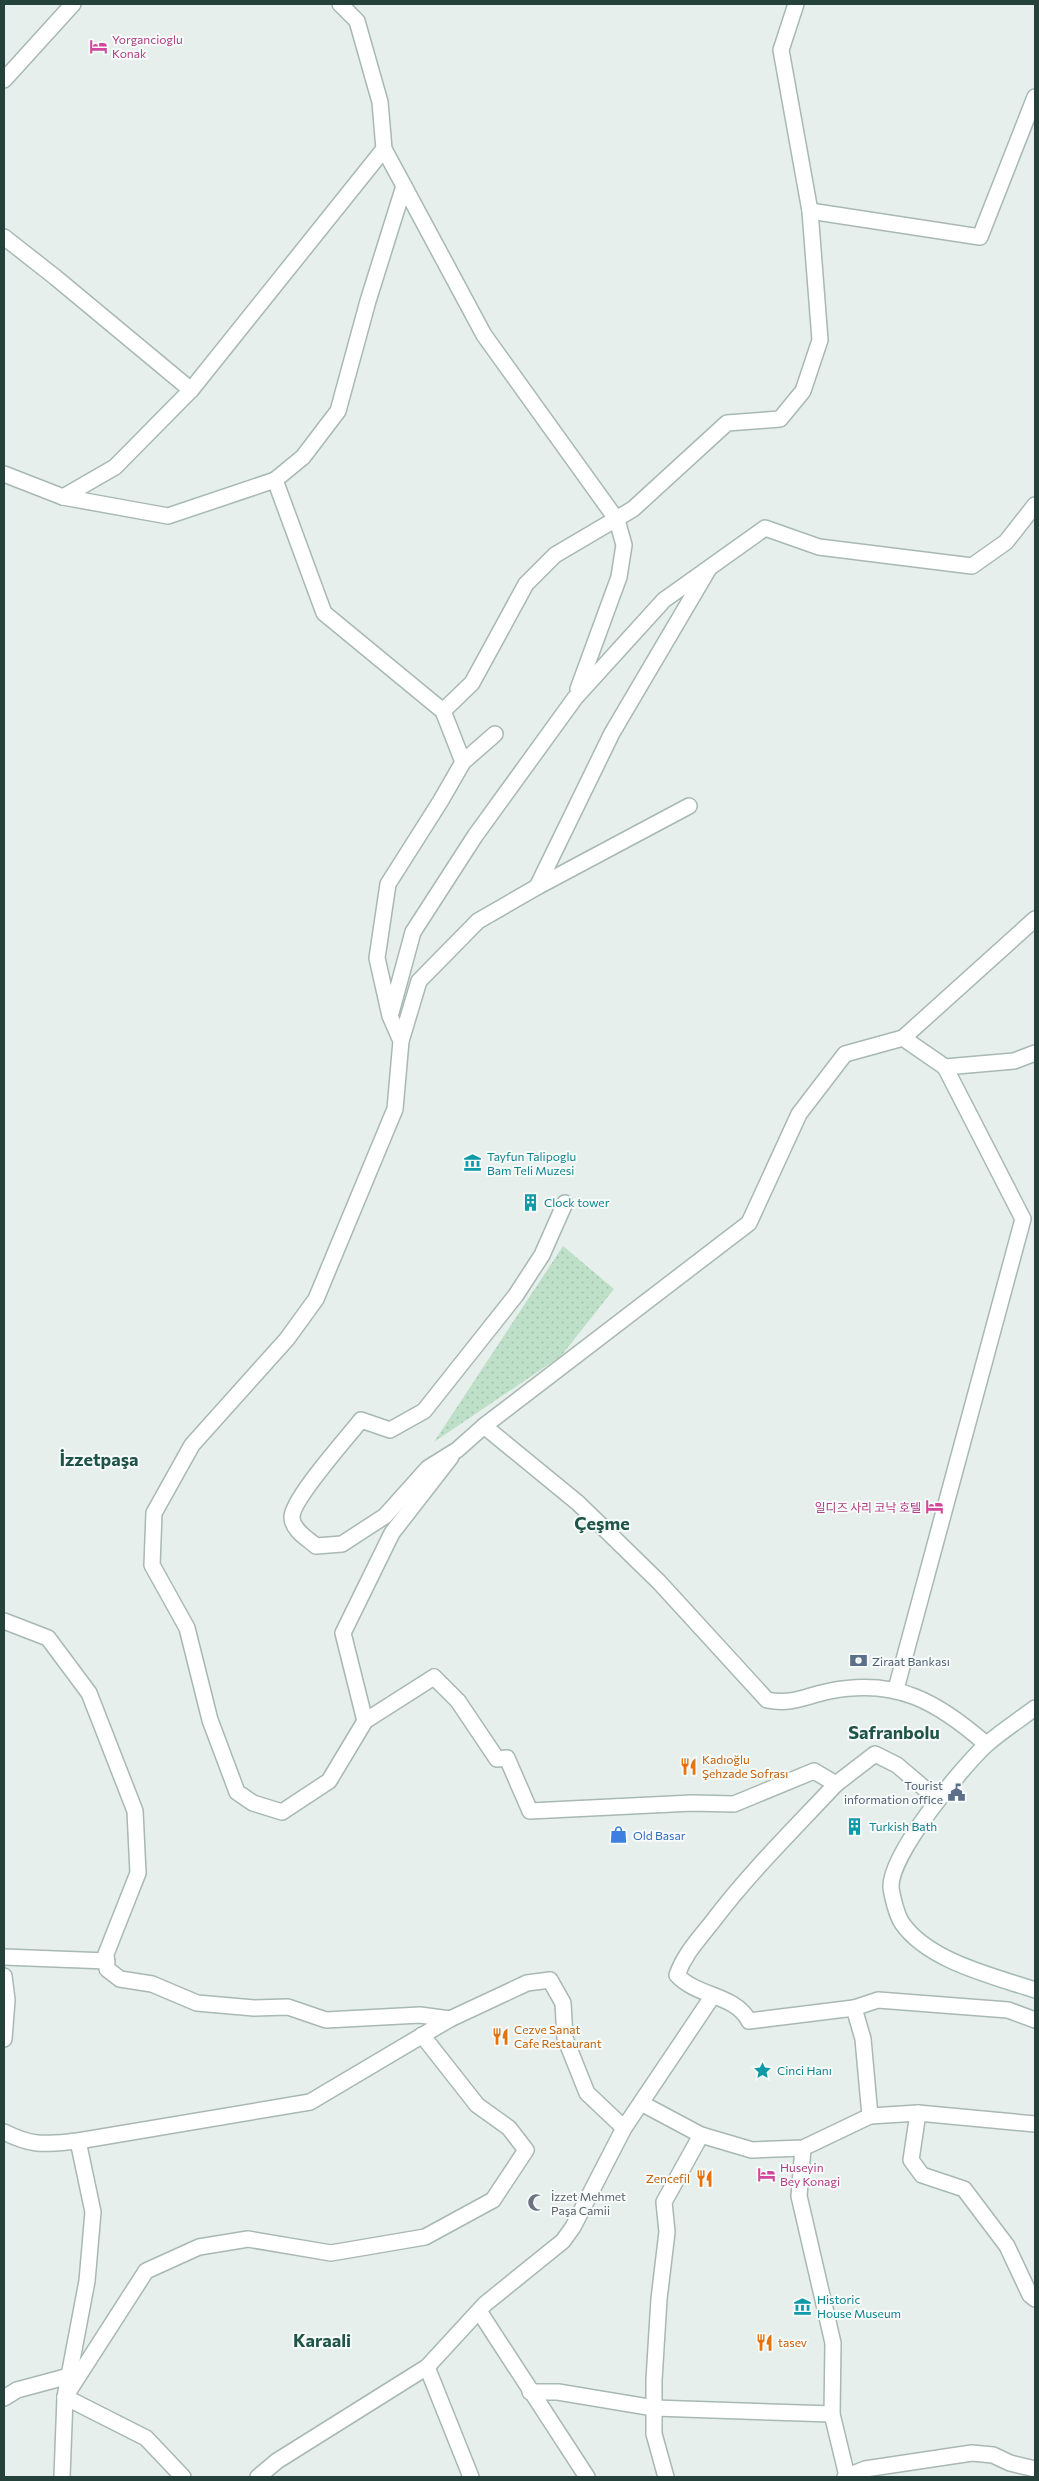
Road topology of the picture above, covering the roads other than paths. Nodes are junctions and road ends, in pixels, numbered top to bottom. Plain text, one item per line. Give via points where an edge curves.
1 (72, 4) edge
2 (340, 4) edge
3 (796, 4) edge
4 (4, 80) edge
5 (1035, 97) edge
6 (384, 149) junction
7 (404, 186) junction
8 (810, 211) junction
9 (4, 237) edge
10 (191, 390) junction
11 (4, 474) edge
12 (275, 480) junction
13 (63, 497) junction
14 (1035, 504) edge
15 (617, 520) junction
16 (711, 564) junction
17 (575, 698) junction
18 (443, 711) junction
19 (495, 734) dead end
20 (463, 762) junction
21 (689, 806) dead end
22 (537, 887) junction
23 (1035, 919) edge
24 (390, 1016) junction
25 (902, 1038) junction
26 (401, 1041) junction
27 (1035, 1053) edge
28 (945, 1067) junction
29 (565, 1202) dead end
30 (484, 1426) junction
31 (457, 1450) junction
32 (4, 1621) edge
33 (896, 1689) junction
34 (1035, 1708) edge
35 (365, 1721) junction
36 (986, 1744) junction
37 (836, 1784) junction
38 (938, 1800) junction
39 (4, 1957) edge
40 (107, 1961) junction
41 (4, 1976) edge
42 (1035, 1990) edge
43 (712, 1996) junction
44 (854, 2008) junction
45 (450, 2020) junction
46 (1035, 2020) edge
47 (422, 2035) junction
48 (4, 2039) edge
49 (641, 2103) junction
50 (918, 2113) junction
51 (870, 2116) junction
52 (1035, 2124) edge
53 (624, 2128) junction
54 (4, 2132) edge
55 (701, 2135) junction
56 (4, 2139) edge
57 (78, 2141) junction
58 (24, 2142) junction
59 (802, 2148) junction
60 (1035, 2299) edge
61 (479, 2311) junction
62 (427, 2367) junction
63 (69, 2376) junction
64 (530, 2392) junction
65 (65, 2397) junction
66 (4, 2398) edge
67 (654, 2408) junction
68 (832, 2414) junction
69 (1035, 2469) edge
70 (62, 2477) edge
71 (183, 2477) edge
72 (258, 2477) edge
73 (471, 2477) edge
74 (587, 2477) edge
75 (666, 2477) edge
76 (846, 2477) edge

1 - 4 street
2 - 6 street via 357,20 380,102
3 - 8 street via 781,50
5 - 8 street via 980,237
6 - 7 street
6 - 10 street
7 - 12 street via 338,411 303,457
7 - 15 street via 484,335
8 - 15 street via 820,340 803,391 780,419 727,423
9 - 10 street
10 - 13 street via 115,467
11 - 13 street
12 - 13 street via 168,516
12 - 18 street via 324,613
14 - 16 street via 1006,542 972,566 819,547 764,528
15 - 17 street via 624,544 619,577
15 - 18 street via 555,555 526,584 472,683
16 - 17 street via 664,600
16 - 22 street via 612,733
17 - 24 street via 475,836 413,932
18 - 20 street
19 - 20 street
20 - 24 street via 388,884 377,958
21 - 22 street
22 - 26 street via 478,921 419,981
23 - 25 street
24 - 26 street
25 - 28 street
25 - 30 street via 845,1054 799,1114 749,1223
26 - 35 street via 395,1109 316,1299 287,1339 192,1445 154,1513 152,1565 187,1628 210,1720 237,1792 253,1803 282,1812 329,1781
27 - 28 street via 1014,1061
28 - 33 street via 1023,1219
29 - 31 street via 542,1255 516,1295 424,1411 390,1430 361,1420 298,1501 292,1517 296,1529 316,1546 342,1544 385,1516 428,1468
30 - 31 street
30 - 33 street via 578,1503 659,1582 767,1700 784,1704 830,1691 866,1686
31 - 35 street via 392,1532 343,1633
32 - 40 street via 48,1638 89,1693 135,1811 138,1874 106,1954
33 - 36 street via 922,1699
34 - 36 street
35 - 37 street via 434,1676 458,1701 497,1759 507,1758 530,1811 734,1804 814,1771
36 - 38 street
37 - 38 street via 875,1754 896,1765
37 - 43 street via 730,1897 681,1963 678,1975 686,1985
38 - 42 street via 902,1850 891,1886 902,1922 930,1949 963,1966
39 - 40 street
40 - 45 street via 107,1969 120,1979 152,1984 197,2003 254,2008 288,2006 326,2020 420,2015
41 - 48 street via 8,2000
43 - 44 street via 735,2006 749,2021
43 - 49 street
44 - 46 street via 878,2000 1008,2010
44 - 51 street via 863,2039
45 - 47 street
45 - 53 street via 527,1983 550,1980 563,2004 565,2038 587,2094
47 - 57 street via 310,2102
47 - 65 street via 477,2105 509,2128 526,2150 493,2200 425,2237 330,2253 248,2239 199,2247 146,2271
49 - 53 street
49 - 55 street
50 - 51 street
50 - 52 street
50 - 60 street via 911,2160 922,2175 964,2189 1007,2246 1030,2295
51 - 59 street
53 - 61 street via 563,2241
54 - 58 street
55 - 59 street via 752,2150
55 - 67 street via 664,2202 667,2232 659,2299
56 - 58 street
57 - 58 street via 40,2145
57 - 63 street via 93,2212 87,2281
59 - 68 street via 799,2196 834,2343
61 - 62 street
61 - 64 street
62 - 72 street via 277,2461
62 - 73 street
63 - 65 street
63 - 66 street via 17,2390
64 - 67 street via 558,2392
64 - 74 street
65 - 70 street
65 - 71 street via 146,2438
67 - 68 street
67 - 75 street via 654,2434
68 - 76 street
69 - 76 street via 992,2455 972,2453 865,2469

